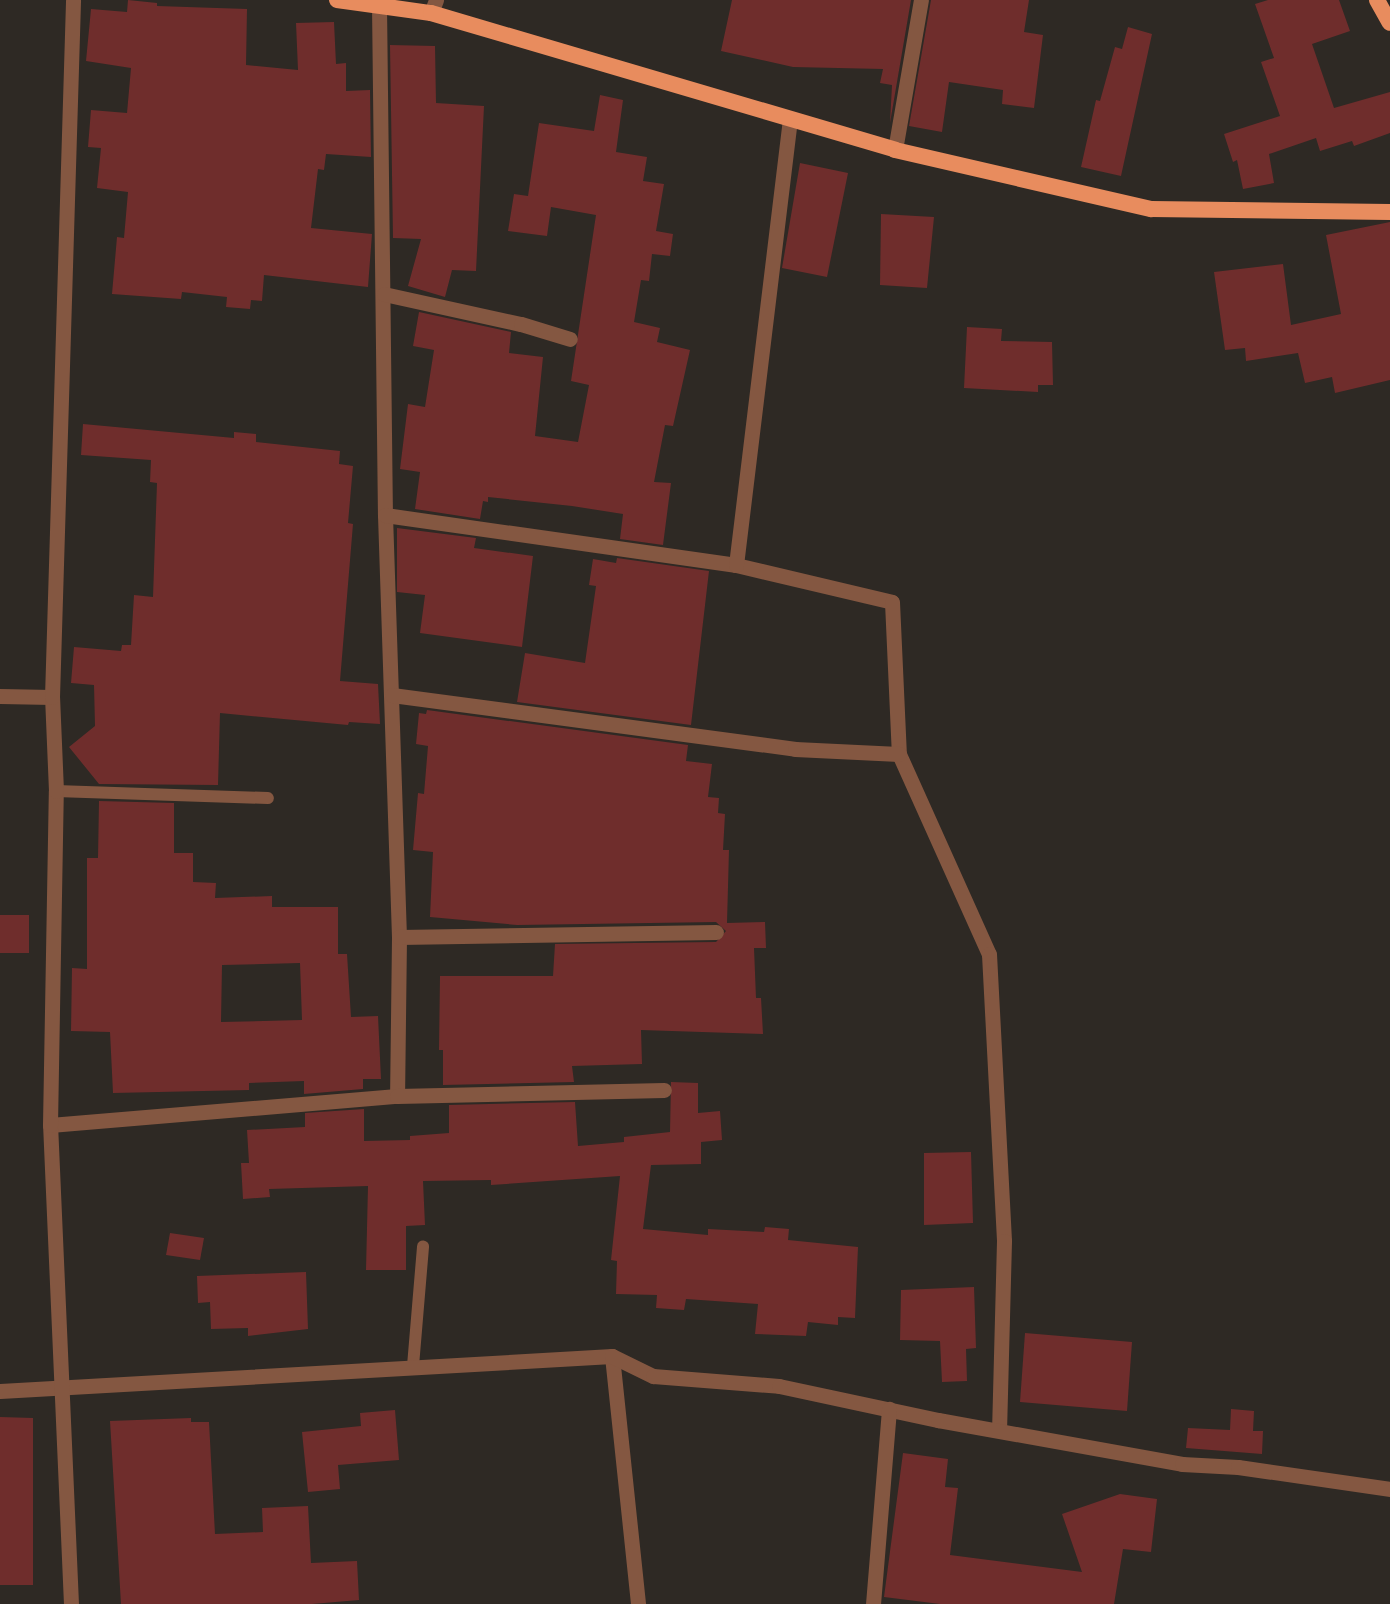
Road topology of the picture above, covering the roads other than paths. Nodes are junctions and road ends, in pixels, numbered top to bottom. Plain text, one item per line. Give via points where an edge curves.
1 (73, 0) edge
2 (337, 0) edge
3 (921, 0) edge
4 (1377, 0) edge
5 (379, 5) junction
6 (434, 7) edge
7 (1390, 23) edge
8 (790, 120) junction
9 (896, 150) junction
10 (1390, 212) edge
11 (384, 294) junction
12 (570, 339) dead end
13 (385, 515) junction
14 (736, 565) junction
15 (392, 695) junction
16 (0, 696) edge
17 (52, 697) junction
18 (899, 754) junction
19 (56, 791) junction
20 (268, 798) dead end
21 (716, 932) dead end
22 (399, 937) junction
23 (664, 1090) dead end
24 (398, 1096) junction
25 (50, 1125) junction
26 (423, 1246) dead end
27 (612, 1356) junction
28 (412, 1366) junction
29 (63, 1385) junction
30 (0, 1391) edge
31 (889, 1409) junction
32 (999, 1430) junction
33 (1390, 1489) edge
34 (71, 1604) edge
35 (638, 1604) edge
36 (873, 1604) edge

1 - 17 street
2 - 5 highway
3 - 9 street
4 - 7 highway
5 - 6 highway
5 - 11 street
6 - 8 highway
8 - 9 highway
8 - 14 street
9 - 10 highway via 1151,209
11 - 12 street via 521,324
11 - 13 street
13 - 14 street
13 - 15 street
14 - 18 street via 892,602
15 - 18 street via 795,748
15 - 22 street
16 - 17 street
17 - 19 street
18 - 32 street via 989,954 1004,1241
19 - 20 lane
19 - 25 street
21 - 22 street
22 - 24 street
23 - 24 street
24 - 25 street
25 - 29 street
26 - 28 lane
27 - 28 street
27 - 31 street via 653,1376 779,1386
27 - 35 street
28 - 29 street
29 - 30 street
29 - 34 street
31 - 32 street
31 - 36 street
32 - 33 street via 1182,1464 1238,1467

